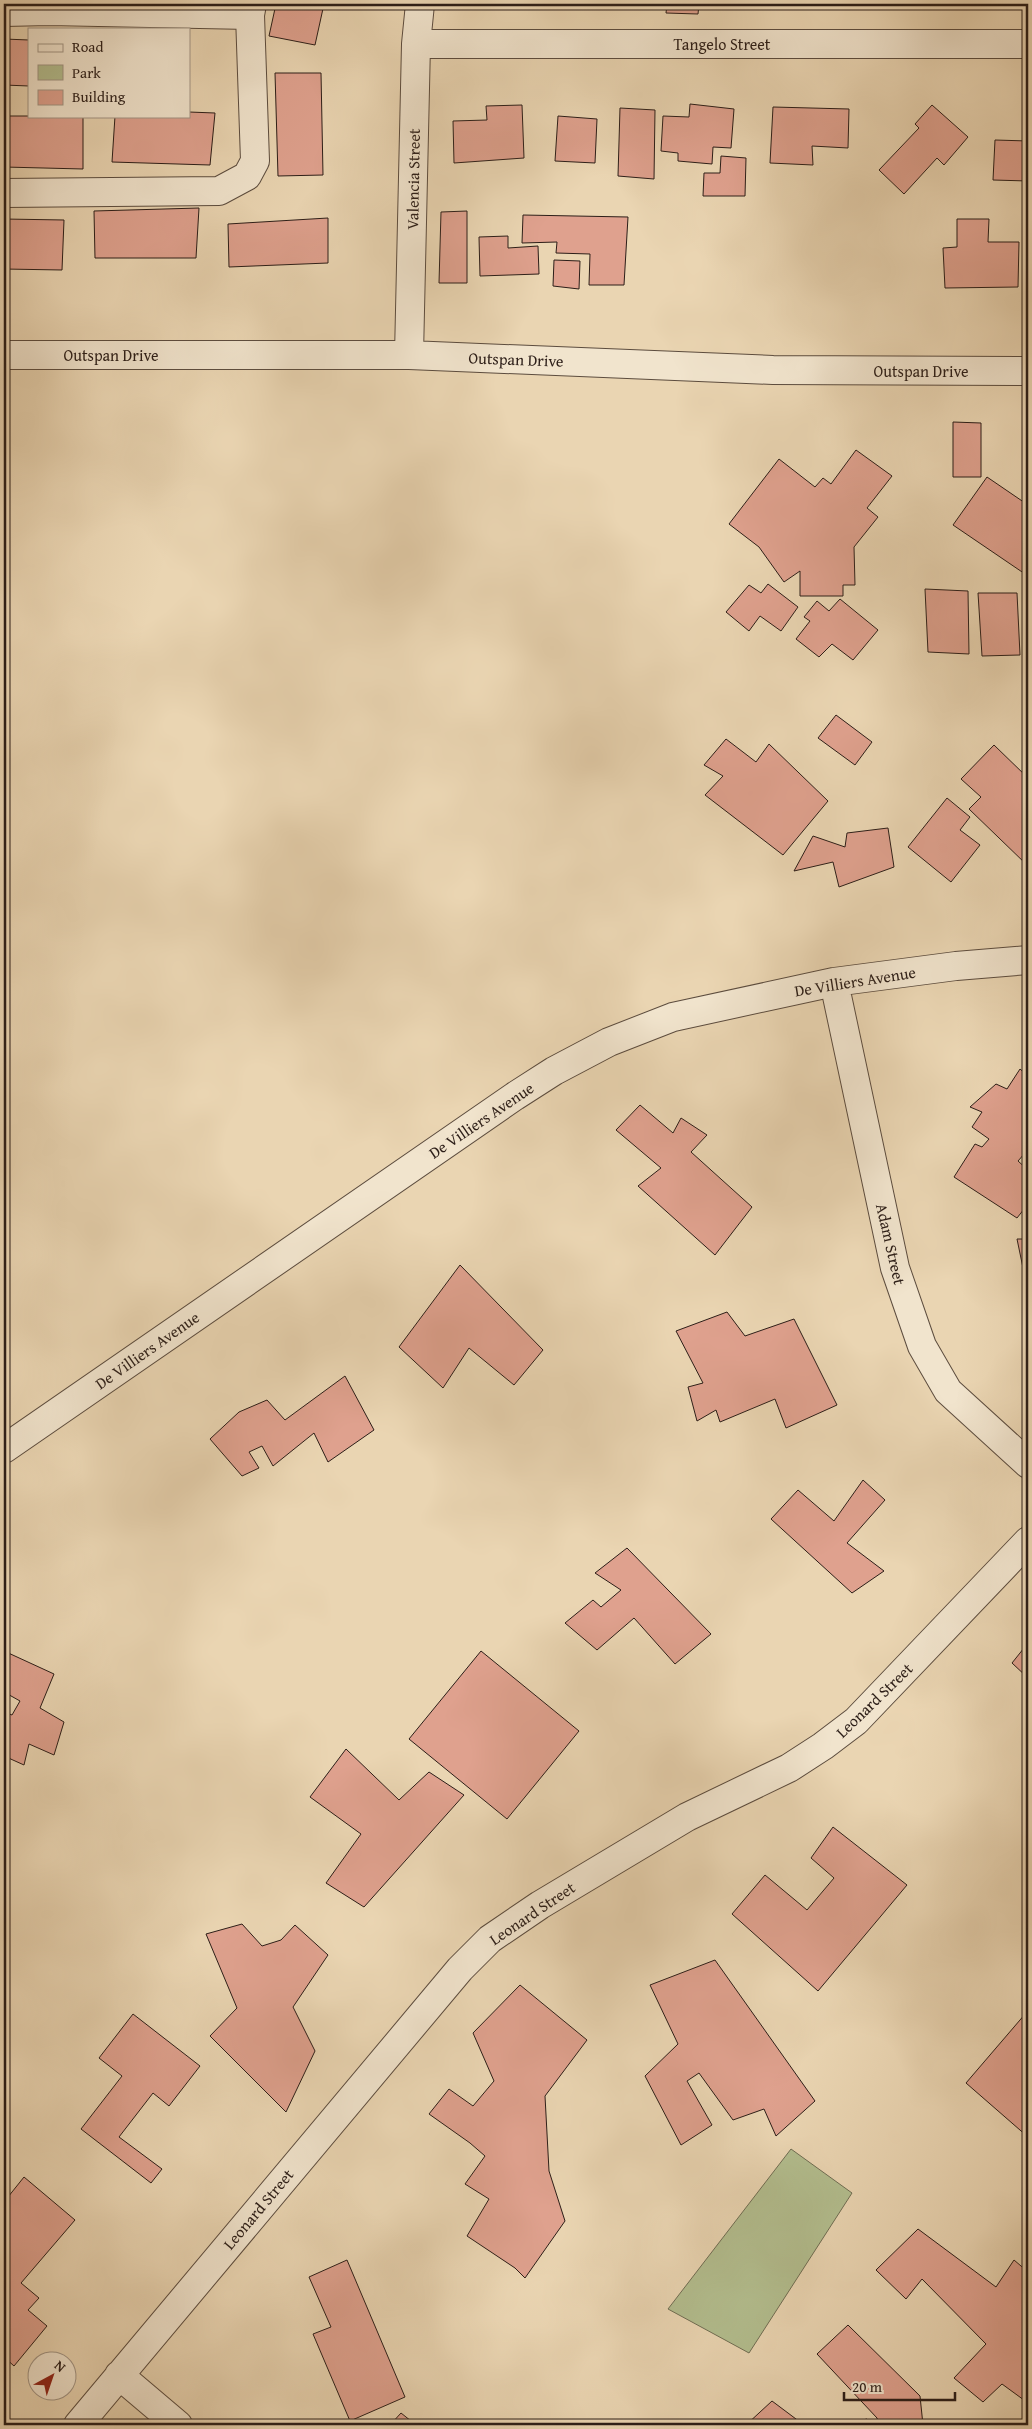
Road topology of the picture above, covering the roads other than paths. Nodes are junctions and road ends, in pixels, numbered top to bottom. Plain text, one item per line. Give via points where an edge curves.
1 (420, 4) edge
2 (251, 9) edge
3 (4, 12) edge
4 (416, 44) junction
5 (1028, 44) edge
6 (4, 193) edge
7 (4, 354) edge
8 (409, 355) junction
9 (1028, 371) edge
10 (1028, 960) edge
11 (834, 982) junction
12 (4, 1449) edge
13 (1028, 1464) edge
14 (1028, 1541) edge
15 (119, 2375) junction
16 (78, 2425) edge
17 (178, 2425) edge

1 - 4 street, Valencia Street
2 - 3 street
2 - 6 street via 254,161 247,176 219,191
4 - 5 street, Tangelo Street
4 - 8 street, Valencia Street
7 - 8 street, Outspan Drive
8 - 9 street, Outspan Drive via 773,370
10 - 11 street, De Villiers Avenue
11 - 12 street, De Villiers Avenue via 673,1017 609,1042 554,1071
11 - 13 street, Adam Street via 895,1268 922,1346 948,1391
14 - 15 street, Leonard Street via 856,1721 823,1746 789,1768 687,1817 533,1909 490,1939 460,1969
15 - 16 street, Leonard Street
15 - 17 street

